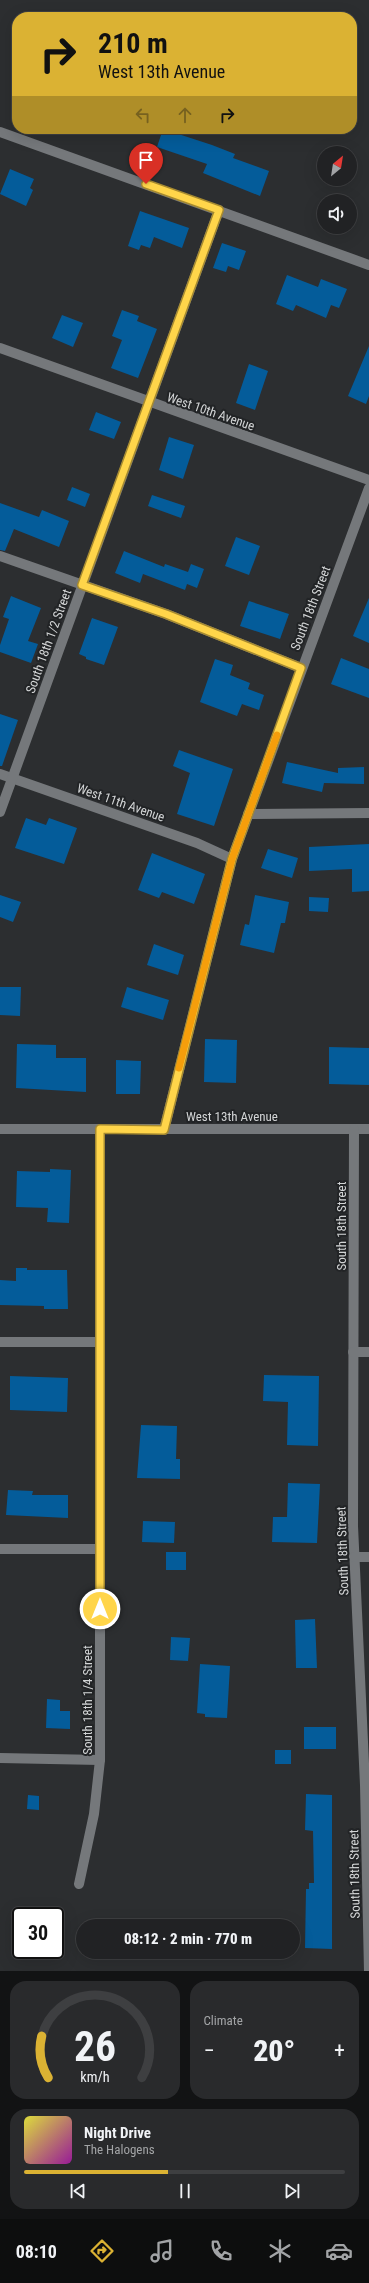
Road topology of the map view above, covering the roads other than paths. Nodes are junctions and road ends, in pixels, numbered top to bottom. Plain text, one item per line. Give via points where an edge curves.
1 (0, 134) edge
2 (219, 210) junction
3 (369, 265) edge
4 (0, 348) edge
5 (148, 402) junction
6 (369, 480) edge
7 (369, 488) edge
8 (0, 556) edge
9 (82, 585) junction
10 (301, 668) junction
11 (0, 774) edge
12 (12, 778) junction
13 (0, 812) edge
14 (369, 813) edge
15 (248, 814) junction
16 (232, 859) junction
17 (0, 1129) edge
18 (100, 1129) junction
19 (354, 1129) junction
20 (369, 1129) edge
21 (164, 1130) junction
22 (0, 1342) edge
23 (100, 1342) junction
24 (353, 1352) junction
25 (369, 1352) edge
26 (0, 1549) edge
27 (100, 1549) junction
28 (354, 1557) junction
29 (369, 1558) edge
30 (0, 1758) edge
31 (100, 1760) junction
32 (367, 1785) edge
33 (79, 1884) dead end
34 (369, 1971) edge

1 - 2 street
2 - 3 street
2 - 5 street, South 18th 1/2 Street
4 - 5 street, West 10th Avenue
5 - 6 street, West 10th Avenue
5 - 9 street, South 18th 1/2 Street
7 - 10 street, South 18th Street
8 - 9 street
9 - 10 street via 166,614
9 - 12 street, South 18th 1/2 Street
10 - 15 street, South 18th Street
11 - 12 street, West 11th Avenue
12 - 13 street, South 18th 1/2 Street
12 - 16 street, West 11th Avenue via 196,843
14 - 15 street
15 - 16 street, South 18th Street
16 - 21 street, South 18th Street
17 - 18 street, West 13th Avenue
18 - 21 street, West 13th Avenue
18 - 23 street, South 18th 1/4 Street
19 - 20 street, West 13th Avenue
19 - 21 street, West 13th Avenue
19 - 24 street, South 18th Street
22 - 23 street
23 - 27 street, South 18th 1/4 Street
24 - 25 street
24 - 28 street, South 18th Street
26 - 27 street
27 - 31 street, South 18th 1/4 Street
28 - 29 street
28 - 32 street, South 18th Street
30 - 31 street
31 - 33 street, South 18th 1/4 Street via 94,1814
32 - 34 street, South 18th Street

